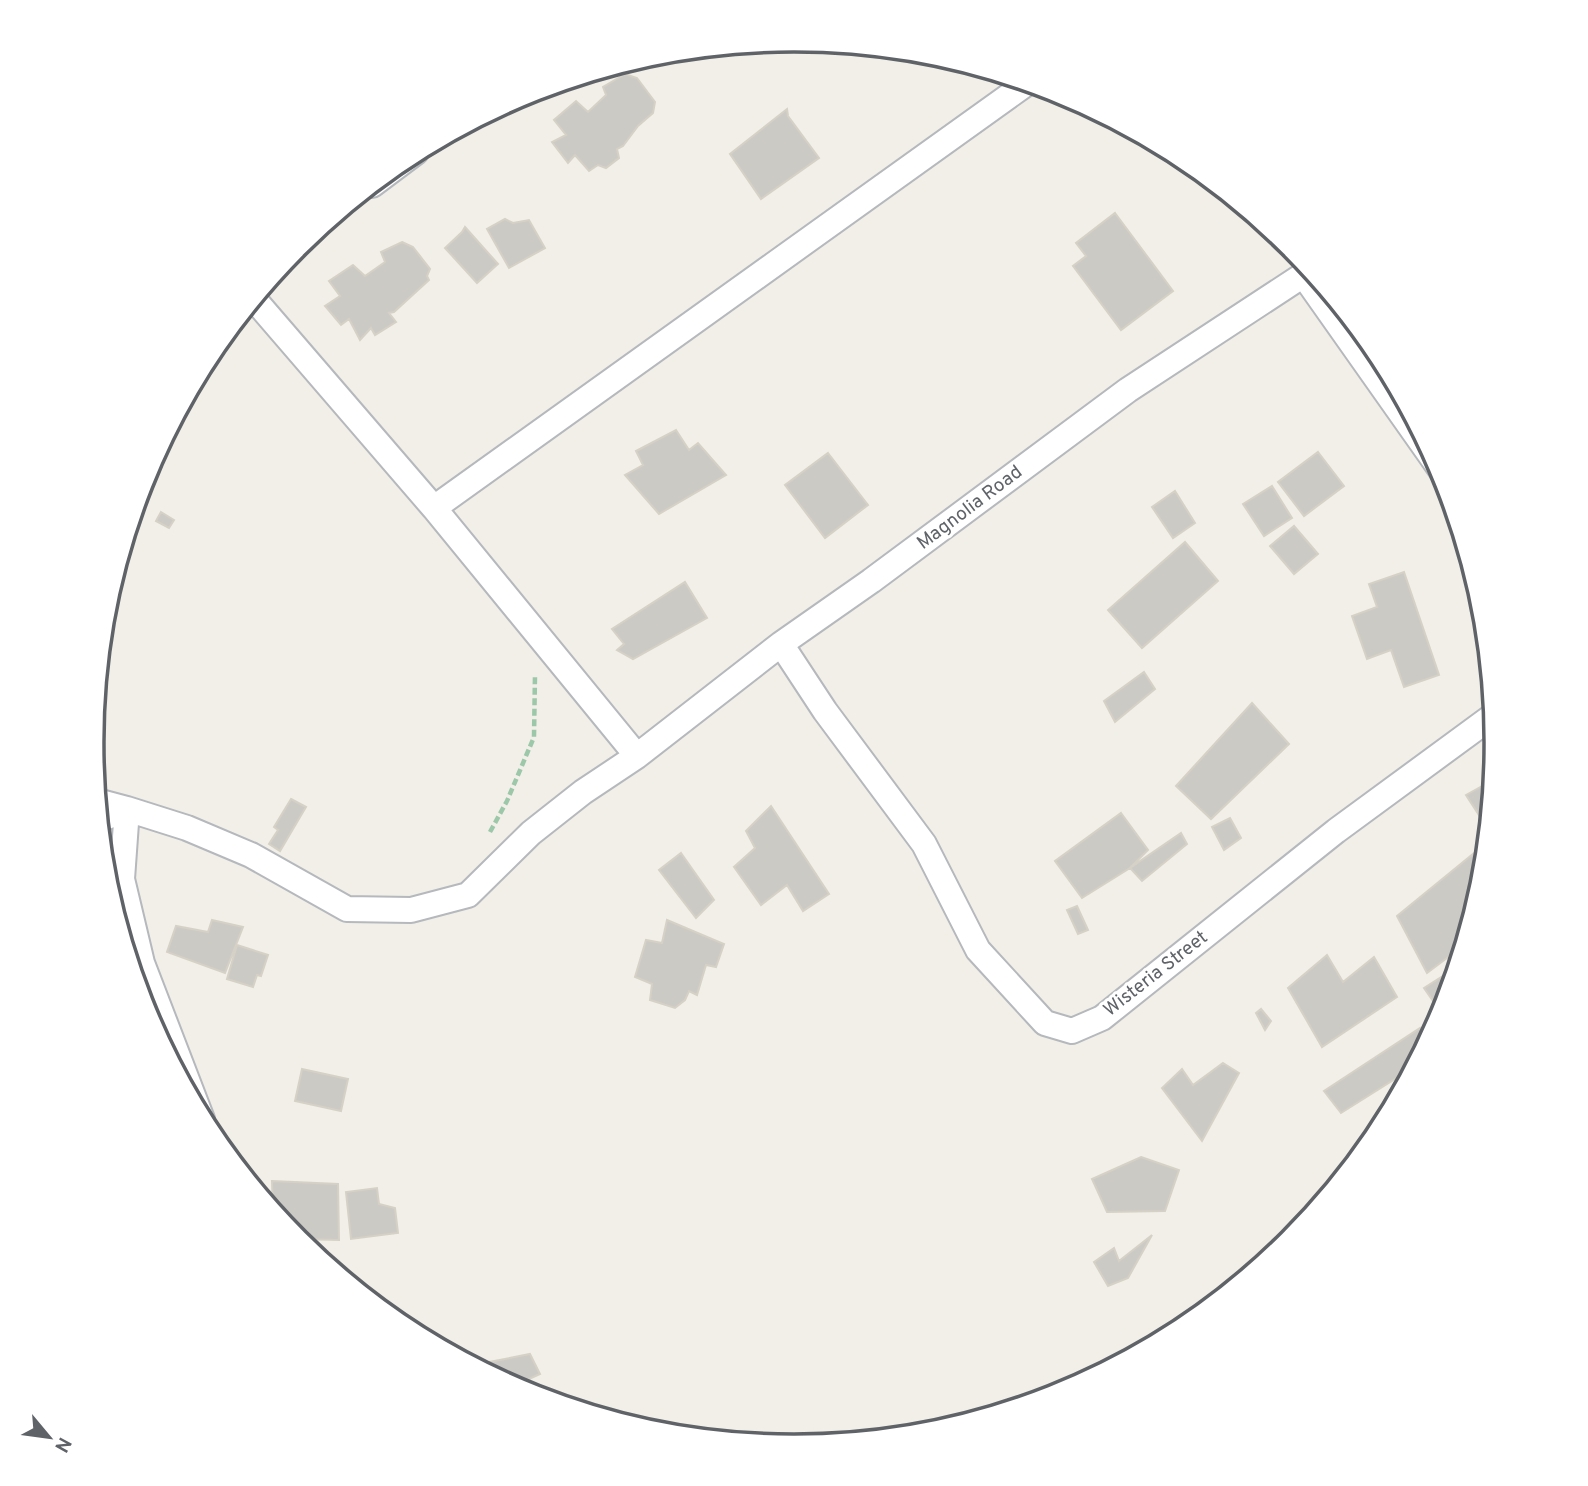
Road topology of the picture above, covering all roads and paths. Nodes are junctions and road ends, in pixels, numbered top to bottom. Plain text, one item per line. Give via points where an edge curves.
1 (1018, 90) edge
2 (1302, 276) edge
3 (260, 306) edge
4 (1336, 315) edge
5 (1393, 401) edge
6 (434, 508) junction
7 (542, 641) junction
8 (781, 644) junction
9 (1484, 723) edge
10 (637, 756) junction
11 (106, 804) edge
12 (127, 809) junction
13 (108, 817) edge
14 (487, 837) dead end
15 (173, 1044) edge

1 - 6 street
2 - 8 street, Magnolia Road via 1128,390
3 - 6 street
4 - 5 street
6 - 7 street
7 - 10 street
7 - 14 path via 535,656 534,737
8 - 9 street, Wisteria Street via 924,844 978,950 1045,1023 1072,1031 1102,1018 1336,831
8 - 10 street, Magnolia Road
10 - 12 street, Magnolia Road via 531,833 468,895 411,910 347,909 251,855
11 - 12 street, Magnolia Road
12 - 13 street
12 - 15 street via 122,878 142,963

